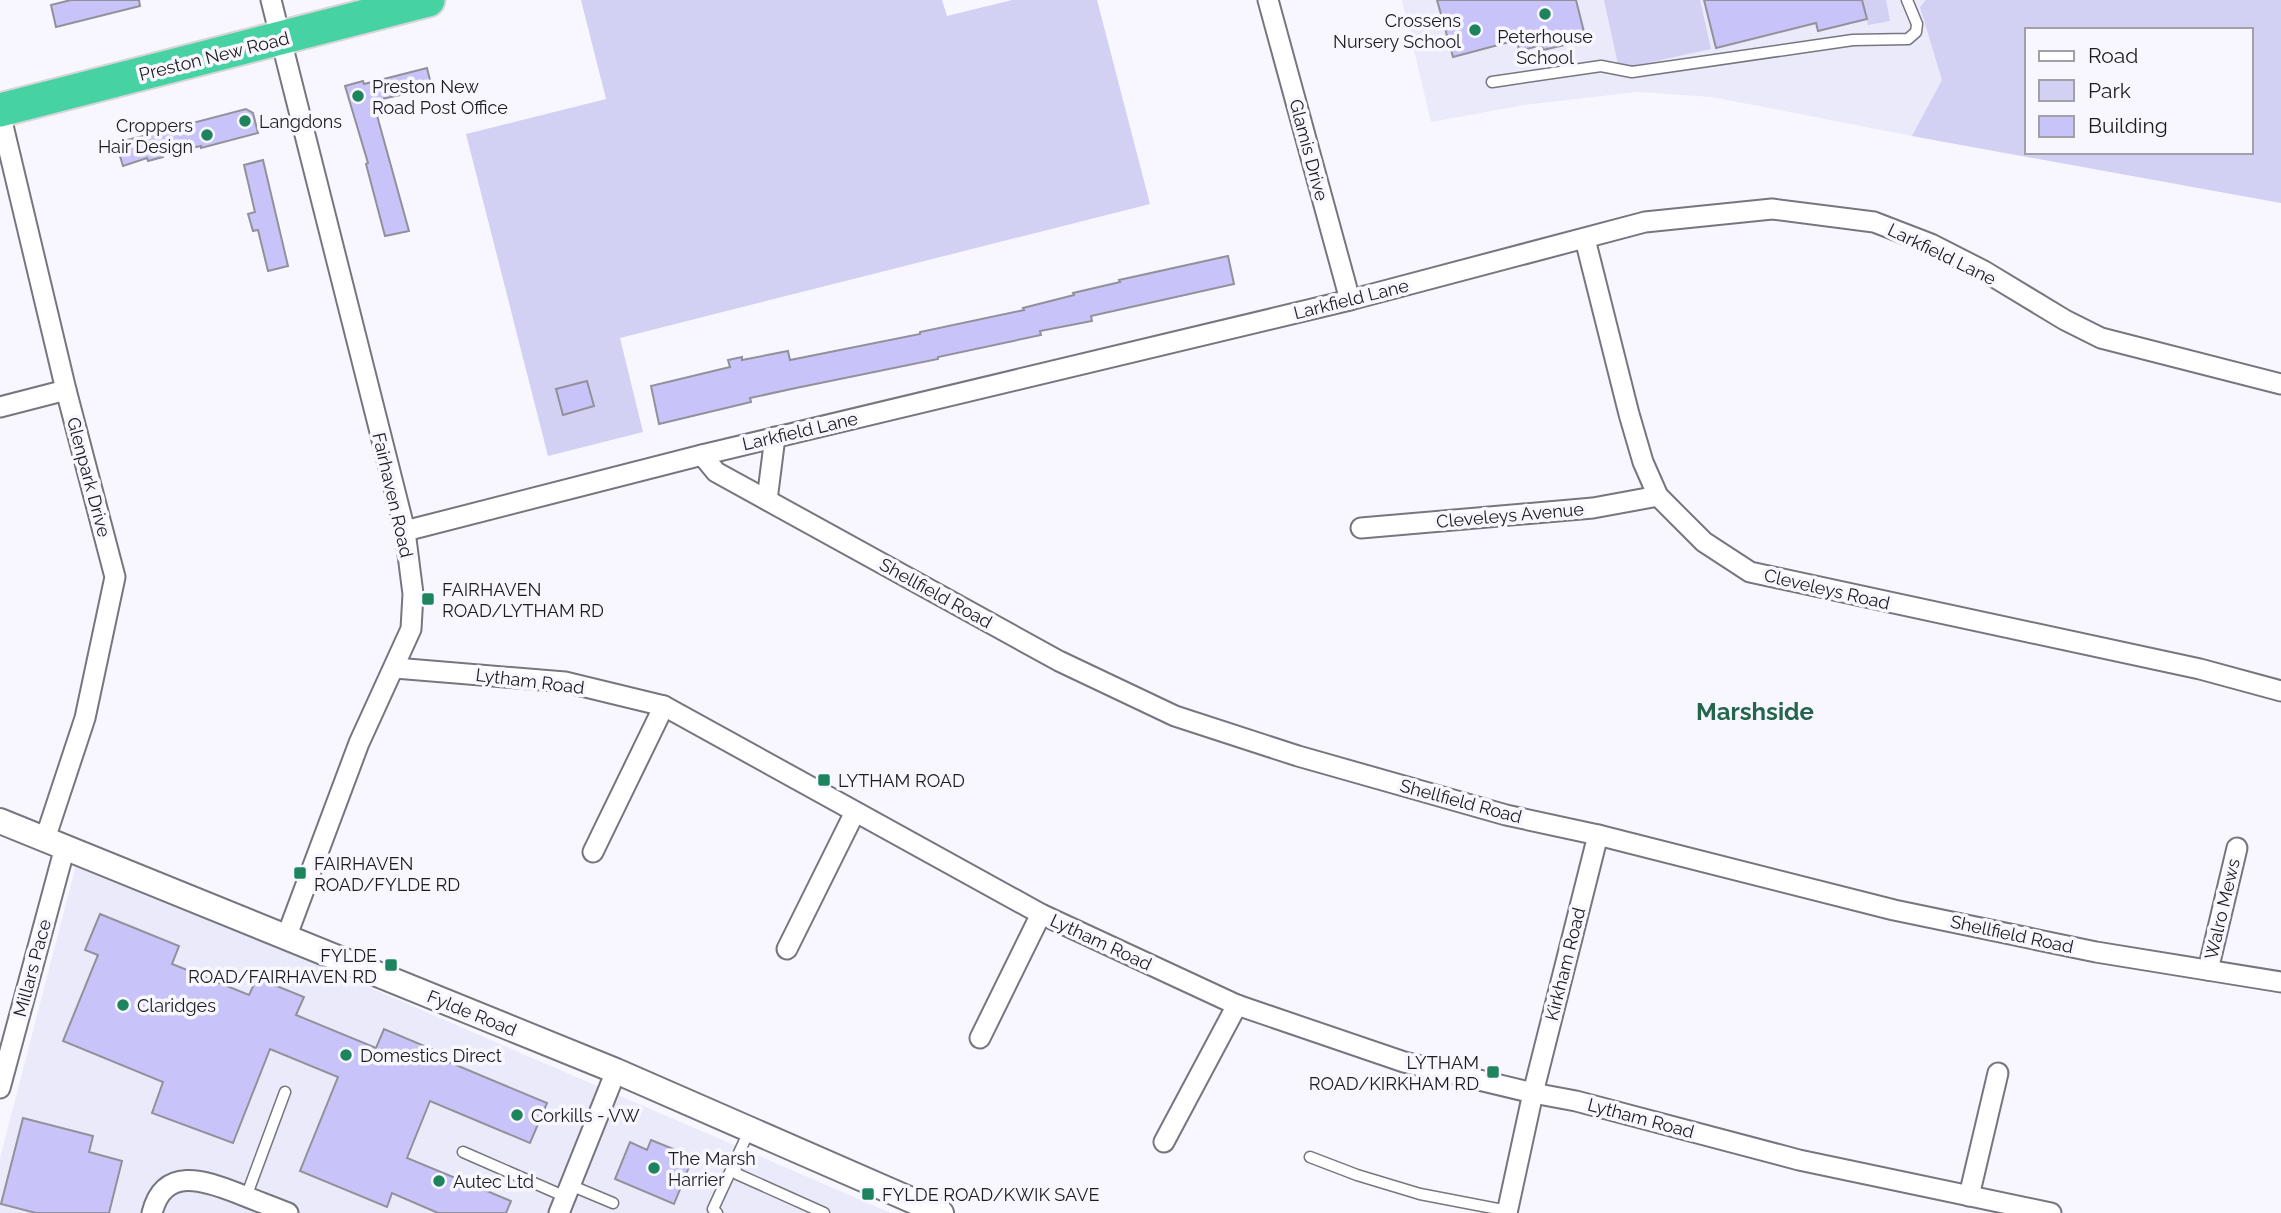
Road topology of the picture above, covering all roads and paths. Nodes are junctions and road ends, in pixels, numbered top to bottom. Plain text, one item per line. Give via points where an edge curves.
1 (271, 0) edge
2 (428, 0) edge
3 (1268, 0) edge
4 (1908, 0) edge
5 (281, 39) junction
6 (1492, 82) dead end
7 (0, 112) edge
8 (1585, 239) junction
9 (1350, 300) junction
10 (2281, 384) edge
11 (66, 390) junction
12 (0, 407) edge
13 (775, 437) junction
14 (702, 455) junction
15 (1658, 496) junction
16 (767, 500) junction
17 (1361, 528) dead end
18 (405, 531) junction
19 (395, 668) junction
20 (2281, 691) edge
21 (664, 706) junction
22 (855, 812) junction
23 (0, 821) edge
24 (1598, 835) junction
25 (55, 843) junction
26 (2237, 848) dead end
27 (593, 852) dead end
28 (1041, 914) junction
29 (286, 938) junction
30 (787, 949) dead end
31 (2208, 970) junction
32 (2281, 982) edge
33 (1237, 1005) junction
34 (979, 1038) dead end
35 (616, 1071) junction
36 (1998, 1073) dead end
37 (0, 1088) edge
38 (285, 1092) dead end
39 (1533, 1093) junction
40 (750, 1129) junction
41 (1164, 1142) dead end
42 (463, 1152) dead end
43 (1310, 1157) dead end
44 (734, 1165) junction
45 (1969, 1196) junction
46 (246, 1197) junction
47 (565, 1198) edge
48 (613, 1203) dead end
49 (1508, 1212) edge
50 (152, 1213) edge
51 (288, 1213) edge
52 (716, 1213) edge
53 (824, 1213) edge
54 (941, 1213) edge
55 (2051, 1213) edge

1 - 5 street, Fairhaven Road
2 - 5 highway, Preston New Road
3 - 9 street, Glamis Drive
4 - 6 lane via 1917,24 1908,39 1853,40 1632,72 1601,66
5 - 7 highway, Preston New Road
5 - 18 street, Fairhaven Road
7 - 11 street, Glenpark Drive
8 - 9 street, Larkfield Lane
8 - 10 street, Larkfield Lane via 1645,222 1772,209 1874,222 1931,244 2101,338
8 - 15 street, Cleveleys Road via 1629,414
9 - 13 street, Larkfield Lane
11 - 12 street
11 - 25 street, Glenpark Drive via 115,577
13 - 14 street, Larkfield Lane
13 - 16 street
14 - 16 street, Shellfield Road via 716,472
14 - 18 street, Larkfield Lane
15 - 17 street, Cleveleys Avenue via 1592,508
15 - 20 street, Cleveleys Road via 1704,542 1750,572 2200,669
16 - 24 street, Shellfield Road via 1059,661 1175,716 1506,815
18 - 19 street, Fairhaven Road via 412,617
19 - 21 street, Lytham Road via 565,682
19 - 29 street, Fairhaven Road via 359,743
21 - 22 street, Lytham Road
21 - 27 street
22 - 28 street, Lytham Road
22 - 30 street
23 - 25 street, Fylde Road
24 - 31 street, Shellfield Road via 1894,910
24 - 39 street, Kirkham Road
25 - 29 street, Fylde Road
25 - 37 street, Millars Pace
26 - 31 street, Walro Mews
28 - 33 street, Lytham Road
28 - 34 street, Lytham Road
29 - 35 street, Fylde Road
31 - 32 street, Shellfield Road
33 - 39 street, Lytham Road via 1404,1062
33 - 41 street
35 - 40 street, Fylde Road
35 - 47 street
36 - 45 street
38 - 46 lane
39 - 45 street, Lytham Road via 1799,1160
39 - 49 street, Kirkham Road
40 - 44 lane
40 - 54 street, Fylde Road
42 - 47 lane
43 - 49 lane via 1420,1194
44 - 52 lane via 713,1209
44 - 53 lane via 737,1174
45 - 55 street, Lytham Road
46 - 50 street via 187,1179 171,1184 155,1202
46 - 51 street
47 - 48 lane

